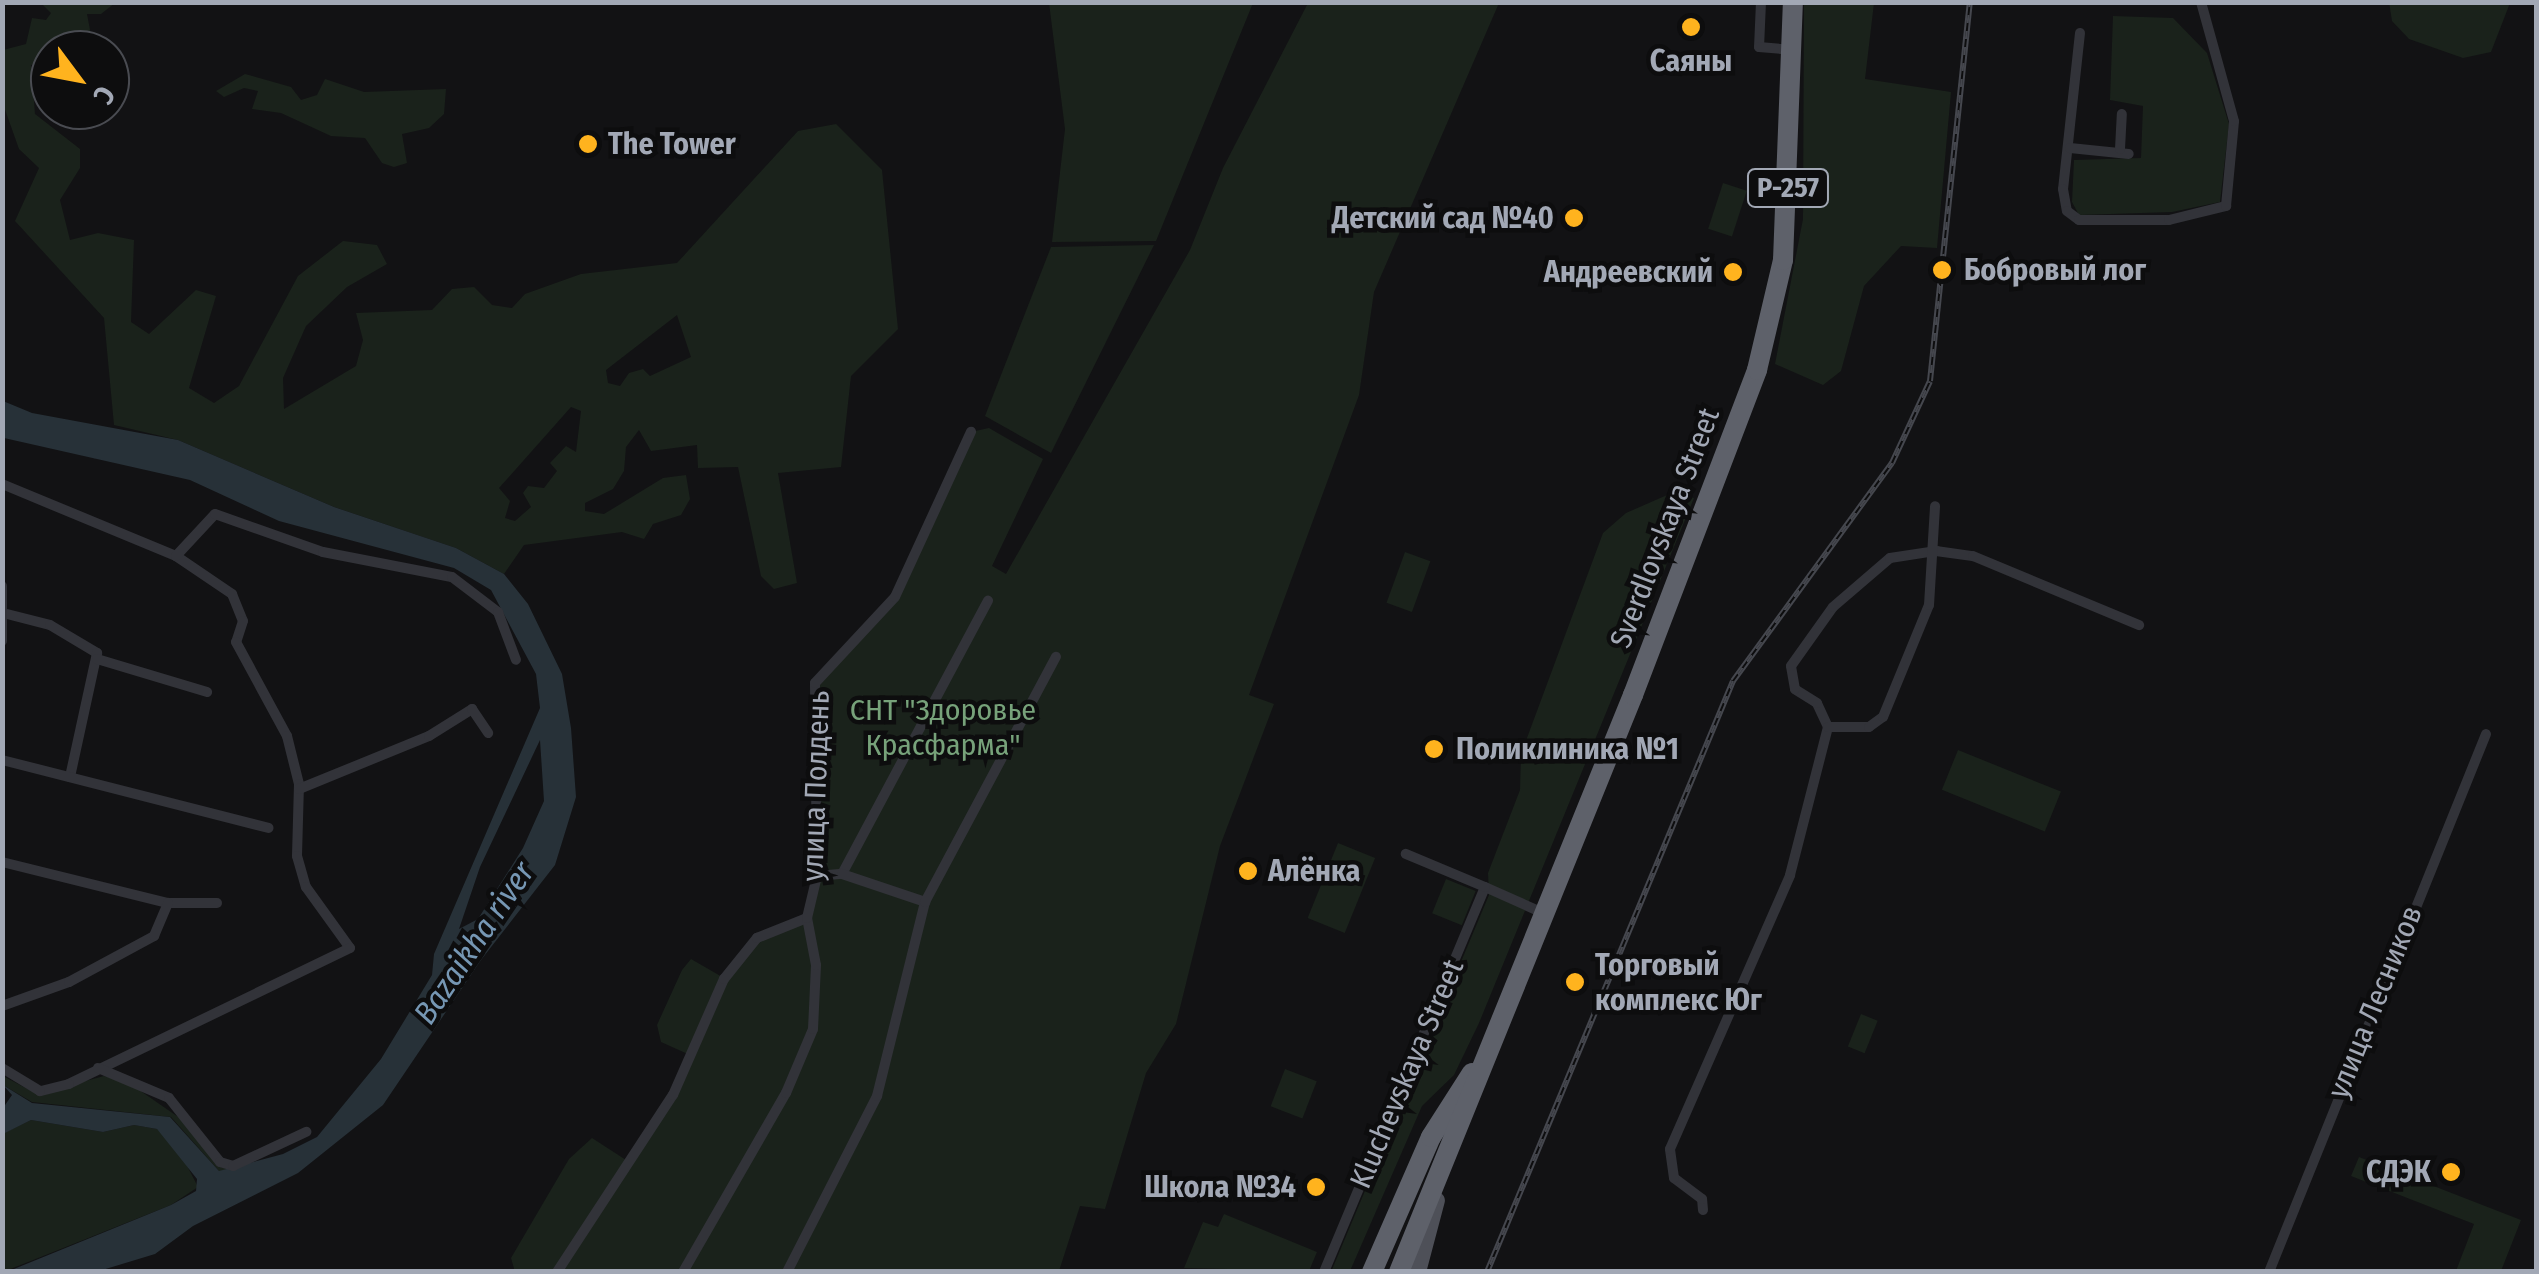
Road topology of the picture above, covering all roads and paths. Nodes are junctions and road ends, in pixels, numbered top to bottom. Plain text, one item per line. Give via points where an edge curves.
1 (1761, 2) edge
2 (1793, 2) edge
3 (2201, 2) edge
4 (2080, 33) dead end
5 (1792, 50) junction
6 (2122, 114) dead end
7 (2070, 148) junction
8 (970, 432) dead end
9 (2, 484) edge
10 (1935, 506) dead end
11 (1936, 551) junction
12 (176, 556) junction
13 (2, 586) edge
14 (988, 600) dead end
15 (7, 614) junction
16 (2140, 625) dead end
17 (2, 641) edge
18 (1056, 657) dead end
19 (97, 659) junction
20 (516, 660) dead end
21 (207, 692) dead end
22 (1828, 728) junction
23 (488, 733) dead end
24 (2486, 734) dead end
25 (2, 760) edge
26 (70, 777) junction
27 (300, 789) junction
28 (268, 828) dead end
29 (1406, 854) dead end
30 (2, 862) edge
31 (842, 874) junction
32 (817, 876) junction
33 (1480, 885) junction
34 (925, 902) junction
35 (168, 903) junction
36 (217, 903) dead end
37 (1543, 913) junction
38 (807, 918) junction
39 (2, 1006) edge
40 (1486, 1050) junction
41 (2, 1068) edge
42 (96, 1068) junction
43 (306, 1132) dead end
44 (1448, 1155) junction
45 (1703, 1210) dead end
46 (557, 1272) edge
47 (683, 1272) edge
48 (788, 1272) edge
49 (1324, 1272) edge
50 (1372, 1272) edge
51 (1398, 1272) edge
52 (1417, 1272) edge
53 (2269, 1272) edge

1 - 5 street via 1760,47
2 - 5 highway, Sverdlovskaya Street / Р-257
3 - 7 street via 2234,121 2230,201 2169,220 2078,220 2067,211 2063,189
4 - 7 street
5 - 37 highway, Sverdlovskaya Street / Р-257 via 1783,260 1762,353
6 - 7 street via 2124,152
8 - 32 street, улица Полдень via 895,597 816,683
9 - 12 street
10 - 11 street
11 - 16 street via 2014,568
11 - 22 street via 1930,605 1884,717 1869,727
11 - 22 street via 1890,558 1864,578 1790,666 1796,689 1817,703
12 - 20 street via 215,514 324,552 452,577 498,612
12 - 27 street via 232,594 243,621 236,642 287,736
13 - 15 street
14 - 31 street
15 - 17 street
15 - 19 street via 89,644
18 - 34 street
19 - 21 street
19 - 26 street
22 - 45 street via 1790,876 1670,1150 1674,1178 1702,1199
23 - 27 street via 472,710 429,736
24 - 53 street, улица Лесников
25 - 26 street
26 - 28 street
27 - 42 street via 297,856 306,886 350,948
29 - 33 street
30 - 35 street
31 - 32 street
31 - 34 street
32 - 38 street, улица Полдень
33 - 37 street
33 - 49 street, Kluchevskaya Street
34 - 48 street via 877,1096
35 - 36 street
35 - 39 street via 154,936 69,982
37 - 40 highway, Sverdlovskaya Street / Р-257
38 - 46 street via 757,938 724,979 673,1094
38 - 47 street, улица Полдень via 816,965 813,1029 786,1093
40 - 44 highway, Sverdlovskaya Street / Р-257
40 - 50 highway, Sverdlovskaya Street / Р-257 via 1432,1137
41 - 42 street via 40,1091
42 - 43 street via 169,1098 220,1162 233,1166
44 - 51 highway, Sverdlovskaya Street / Р-257
44 - 52 main road

